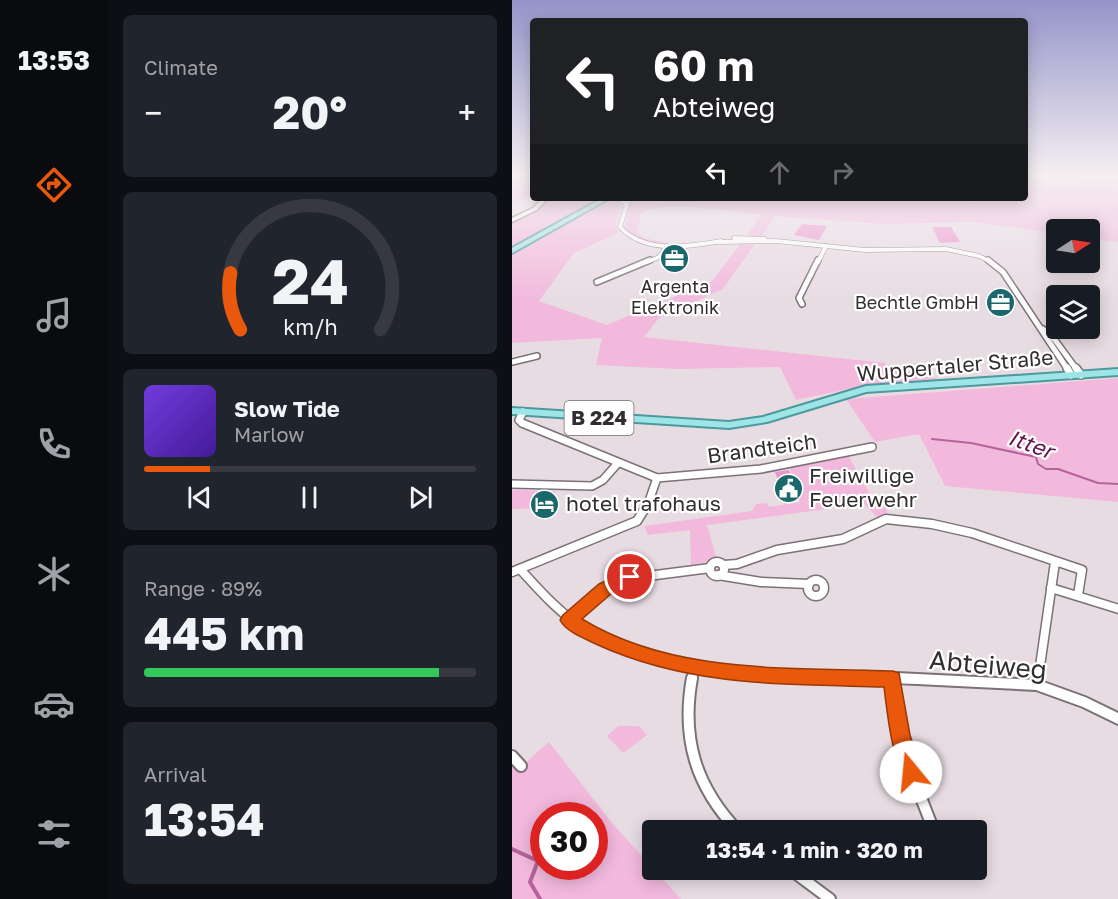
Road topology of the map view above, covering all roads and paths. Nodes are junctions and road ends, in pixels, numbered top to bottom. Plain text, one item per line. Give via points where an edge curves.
1 (571, 218) edge
2 (622, 218) edge
3 (667, 246) junction
4 (826, 246) junction
5 (512, 251) edge
6 (597, 282) dead end
7 (802, 304) dead end
8 (1042, 328) junction
9 (537, 356) dead end
10 (512, 362) edge
11 (1118, 372) edge
12 (1076, 375) junction
13 (512, 411) edge
14 (523, 412) junction
15 (872, 447) dead end
16 (618, 463) junction
17 (657, 478) junction
18 (512, 483) edge
19 (1055, 562) junction
20 (724, 565) junction
21 (710, 567) junction
22 (516, 571) edge
23 (718, 575) junction
24 (809, 584) dead end
25 (1051, 588) junction
26 (1078, 596) junction
27 (1118, 609) edge
28 (569, 620) junction
29 (694, 668) junction
30 (893, 679) junction
31 (1037, 685) junction
32 (1118, 719) edge
33 (512, 756) edge
34 (521, 766) dead end
35 (729, 820) edge
36 (930, 820) edge
37 (804, 880) edge
38 (830, 899) edge

1 - 5 main road
2 - 3 street via 623,232 638,241
3 - 4 street via 776,241
3 - 6 street via 659,257
4 - 7 street via 799,298
4 - 8 street via 865,250 946,249 979,256 1003,272
8 - 12 street via 1055,340
8 - 12 street
9 - 10 street
11 - 12 main road, Wuppertaler Straße / B 224
12 - 14 main road, Wuppertaler Straße / B 224 via 866,389 729,425
13 - 14 main road, Wuppertaler Straße / B 224
14 - 16 street via 519,420 522,423
15 - 17 street, Brandteich via 761,469
16 - 17 street
16 - 18 street via 592,486
17 - 22 street via 645,512 637,521
19 - 20 street via 948,527 886,519 843,539 777,550
19 - 25 street
19 - 26 street via 1082,570
20 - 21 street
20 - 23 street via 724,571
21 - 23 street via 711,573
21 - 28 street via 623,579
22 - 28 street, Abteiweg
23 - 24 street
25 - 26 street
25 - 31 street
26 - 27 street
28 - 29 street, Abteiweg via 617,645
29 - 30 street, Abteiweg via 741,674
29 - 35 street via 686,706 692,755 712,798
30 - 31 street, Abteiweg
30 - 36 street via 900,735
31 - 32 street, Abteiweg
33 - 34 street
37 - 38 street

